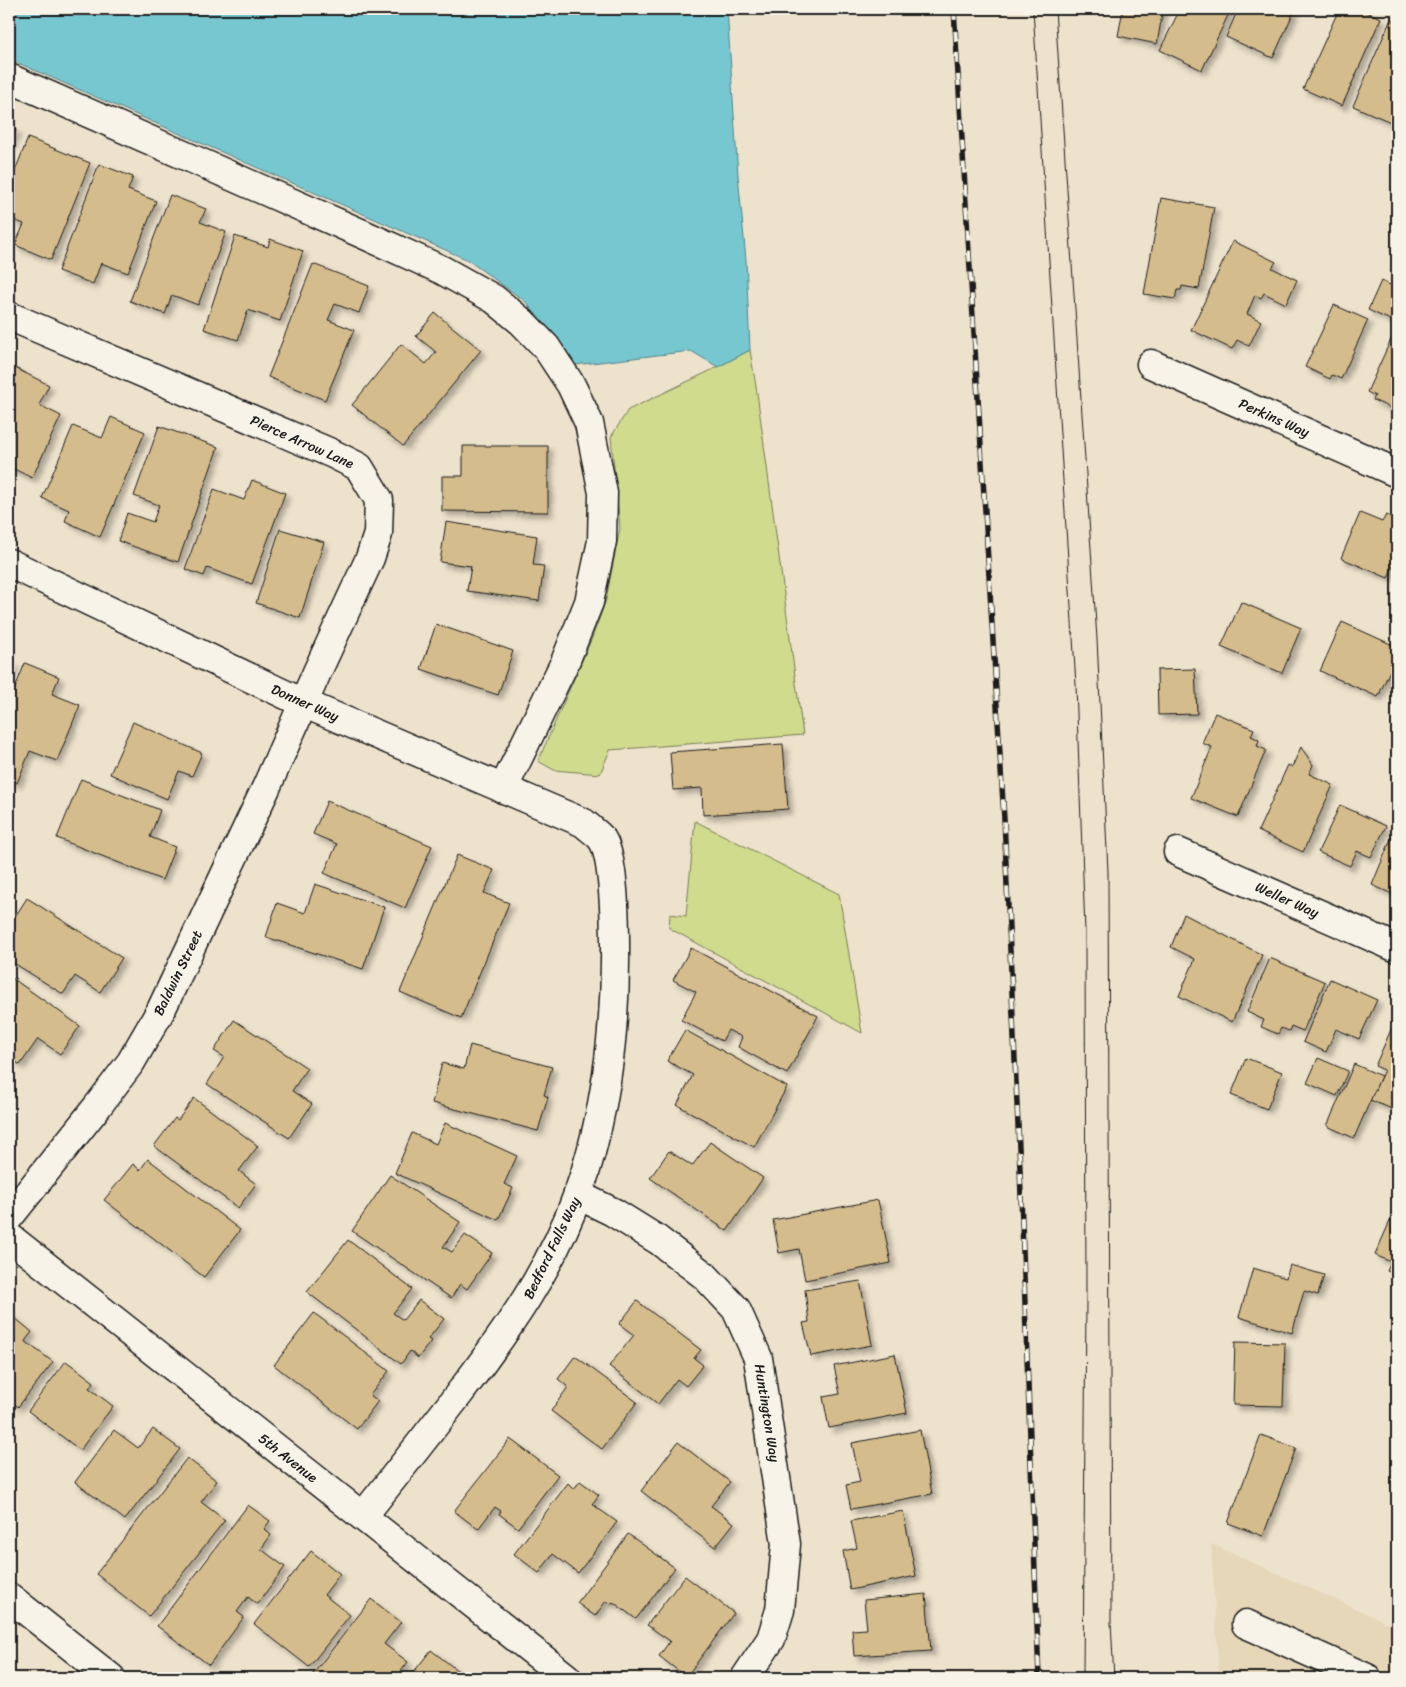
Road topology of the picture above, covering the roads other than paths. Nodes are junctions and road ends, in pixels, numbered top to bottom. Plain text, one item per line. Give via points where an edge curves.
1 (9, 78) edge
2 (9, 316) edge
3 (1151, 364) dead end
4 (1397, 473) edge
5 (9, 563) edge
6 (303, 703) junction
7 (503, 789) junction
8 (602, 840) joint
9 (1178, 852) dead end
10 (1397, 948) edge
11 (578, 1195) junction
12 (9, 1216) edge
13 (9, 1237) edge
14 (363, 1516) junction
15 (9, 1597) edge
16 (1246, 1624) dead end
17 (111, 1678) edge
18 (567, 1678) edge
19 (746, 1678) edge
20 (1367, 1678) edge

1 - 7 street via 442,270 494,299 546,347 571,385 589,423 603,493 602,541 589,602 565,662
2 - 6 street, Pierce Arrow Lane via 359,467 379,500 378,534
3 - 4 street, Perkins Way
5 - 6 street, Donner Way
6 - 7 street, Donner Way
6 - 12 street, Baldwin Street via 161,1010 97,1107
7 - 8 street, Donner Way via 584,823
8 - 11 street, Bedford Falls Way via 613,890 616,985 610,1056 597,1128
9 - 10 street, Weller Way
11 - 14 street, Bedford Falls Way via 555,1248 522,1308
11 - 19 street, Huntington Way via 658,1240 705,1276 736,1309 758,1358 786,1544 780,1610 771,1640
13 - 14 street, 5th Avenue
14 - 18 street, 5th Avenue
15 - 17 street
16 - 20 street

